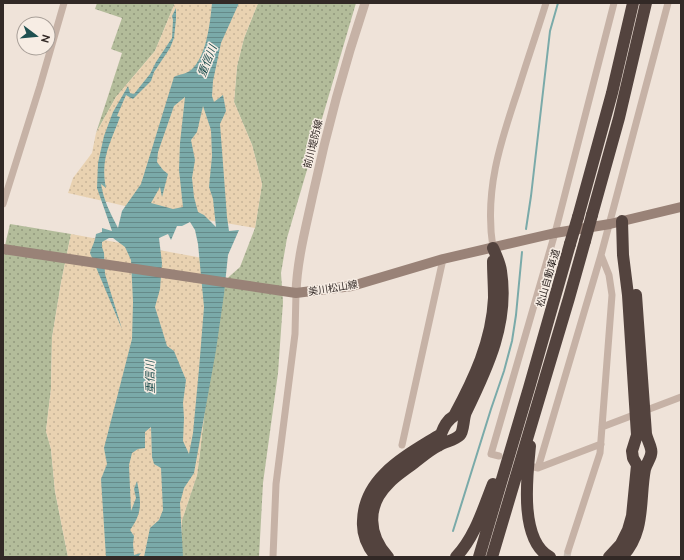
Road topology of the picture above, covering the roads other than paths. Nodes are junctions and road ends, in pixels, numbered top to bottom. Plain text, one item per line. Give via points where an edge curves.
1 (64, 3) edge
2 (365, 3) edge
3 (546, 3) edge
4 (614, 3) edge
5 (634, 3) edge
6 (646, 3) edge
7 (668, 3) edge
8 (3, 204) edge
9 (681, 207) edge
10 (622, 221) junction
11 (610, 224) junction
12 (555, 233) junction
13 (493, 248) junction
14 (3, 249) edge
15 (601, 255) junction
16 (443, 258) junction
17 (296, 293) junction
18 (529, 388) junction
19 (681, 397) edge
20 (640, 412) junction
21 (533, 419) junction
22 (602, 427) junction
23 (402, 444) dead end
24 (601, 444) junction
25 (499, 456) dead end
26 (568, 551) tunnel mouth
27 (273, 557) edge
28 (376, 557) edge
29 (388, 557) edge
30 (456, 557) edge
31 (479, 557) edge
32 (492, 557) edge
33 (550, 557) edge
34 (609, 557) edge
35 (622, 557) edge

1 - 8 street
2 - 17 street, 前川堤防線 via 320,160 299,264
3 - 13 street via 497,158 490,208
4 - 12 street
5 - 18 highway, 松山自動車道, bridge via 612,93
6 - 21 highway, bridge via 619,118
7 - 11 street
9 - 10 main road, 美川松山線
10 - 11 main road, 美川松山線
10 - 20 highway via 623,255
11 - 12 main road, 美川松山線
11 - 15 street
12 - 13 main road, 美川松山線
12 - 25 street via 492,454
13 - 16 main road, 美川松山線
13 - 28 highway via 494,298 489,335 486,348 458,409 441,434 398,462 380,478 365,504 362,529 365,542
13 - 29 highway via 501,269 503,298 501,323 491,358 463,418 462,434 438,446 395,477 380,494 375,504 372,528 374,538
14 - 17 main road, 美川松山線
15 - 22 street via 609,275 612,295
15 - 24 street via 536,467
16 - 17 main road, 美川松山線 via 352,286
16 - 23 street
17 - 27 street via 295,334 276,484
18 - 30 highway via 473,534
18 - 31 highway, 松山自動車道
19 - 20 street
20 - 22 street
20 - 34 highway via 632,451 637,465 632,516 621,544
20 - 35 highway via 652,454 645,469 641,516 637,531
21 - 32 highway
21 - 33 highway via 526,505 533,535 539,547
22 - 24 street
24 - 26 street

